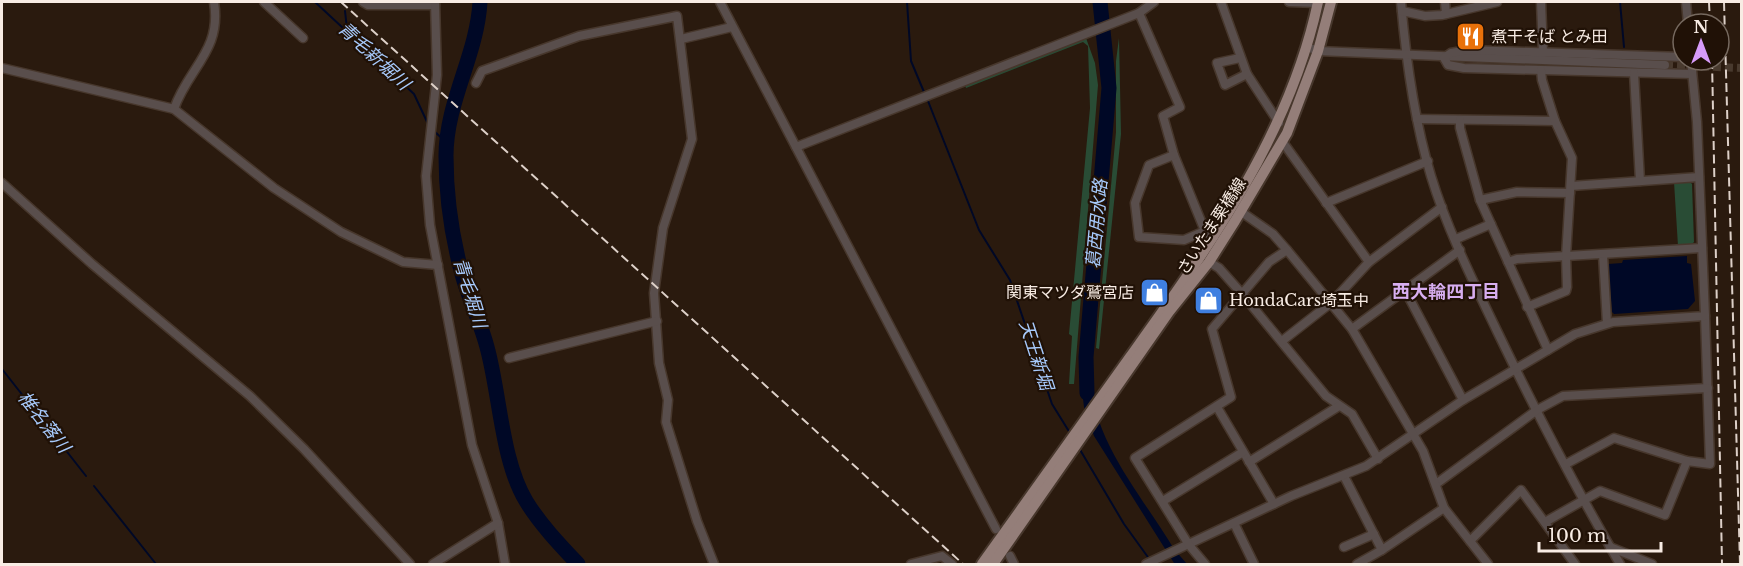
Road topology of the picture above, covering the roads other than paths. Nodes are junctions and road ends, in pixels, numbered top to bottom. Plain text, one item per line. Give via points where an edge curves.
1 (214, 2) edge
2 (264, 2) edge
3 (363, 2) edge
4 (720, 2) edge
5 (1155, 2) edge
6 (1221, 2) edge
7 (1289, 2) edge
8 (1318, 2) edge
9 (1331, 2) edge
10 (1401, 2) edge
11 (1445, 2) edge
12 (1497, 2) edge
13 (1541, 2) edge
14 (435, 3) edge
15 (1402, 11) junction
16 (1139, 13) junction
17 (1446, 14) junction
18 (732, 27) junction
19 (303, 38) dead end
20 (681, 39) junction
21 (1312, 49) junction
22 (1543, 53) junction
23 (1240, 57) junction
24 (1406, 57) junction
25 (1671, 57) tunnel mouth
26 (1444, 58) junction
27 (1665, 65) tunnel mouth
28 (2, 68) edge
29 (1541, 70) junction
30 (1634, 73) junction
31 (1247, 74) junction
32 (1692, 74) joint
33 (477, 83) dead end
34 (174, 109) junction
35 (1418, 119) junction
36 (1460, 120) junction
37 (1555, 121) junction
38 (1278, 123) junction
39 (1282, 141) junction
40 (796, 147) junction
41 (1174, 155) junction
42 (1428, 161) junction
43 (1699, 177) junction
44 (1640, 181) junction
45 (2, 183) edge
46 (1571, 190) junction
47 (1480, 200) junction
48 (1326, 203) junction
49 (1442, 207) junction
50 (1240, 211) junction
51 (1491, 224) junction
52 (1210, 234) junction
53 (1456, 239) junction
54 (1702, 248) junction
55 (1287, 250) junction
56 (1460, 250) junction
57 (1603, 255) junction
58 (1566, 257) junction
59 (1209, 262) junction
60 (1370, 262) junction
61 (1508, 262) junction
62 (438, 265) junction
63 (1405, 290) junction
64 (1242, 295) junction
65 (1332, 302) junction
66 (1527, 306) junction
67 (1704, 316) junction
68 (657, 321) junction
69 (1607, 323) junction
70 (1352, 329) junction
71 (1282, 341) junction
72 (1548, 350) junction
73 (509, 358) dead end
74 (1516, 369) junction
75 (1708, 388) junction
76 (1105, 400) junction
77 (1463, 400) junction
78 (1339, 406) junction
79 (1217, 407) junction
80 (1537, 410) junction
81 (1414, 433) junction
82 (1070, 448) junction
83 (1243, 452) junction
84 (1378, 459) junction
85 (1687, 461) junction
86 (1249, 462) junction
87 (1566, 464) junction
88 (1344, 476) junction
89 (1436, 484) junction
90 (1585, 499) junction
91 (1163, 501) junction
92 (1274, 504) junction
93 (1444, 508) junction
94 (1545, 522) junction
95 (498, 523) junction
96 (1234, 524) junction
97 (996, 529) dead end
98 (1374, 534) junction
99 (1470, 541) junction
100 (1189, 545) junction
101 (1344, 547) dead end
102 (1610, 547) junction
103 (1382, 550) junction
104 (410, 564) edge
105 (434, 564) edge
106 (505, 564) edge
107 (714, 564) edge
108 (911, 564) edge
109 (952, 564) edge
110 (982, 564) edge
111 (993, 564) edge
112 (1146, 564) edge
113 (1205, 564) edge
114 (1254, 564) edge
115 (1357, 564) edge
116 (1488, 564) edge
117 (1575, 564) edge
118 (1620, 564) edge
119 (1652, 564) edge

1 - 34 street via 212,42 181,89
2 - 19 street
3 - 14 street
4 - 18 street
5 - 16 street
6 - 23 street
7 - 8 street
8 - 21 main road, さいたま栗橋線
9 - 21 main road, さいたま栗橋線
10 - 15 street
11 - 17 street
12 - 17 street
13 - 22 street
14 - 62 street via 437,75 427,192
15 - 17 street via 1431,16
15 - 24 street
16 - 40 street
16 - 41 street via 1180,107 1163,116
18 - 20 street
18 - 40 street
20 - 33 street via 677,16 634,24 579,36 482,71
20 - 68 street via 692,139 657,258
21 - 24 street
21 - 38 main road, さいたま栗橋線
21 - 39 main road, さいたま栗橋線
22 - 25 street
22 - 26 street via 1468,50
23 - 31 street
23 - 31 street via 1217,63 1225,85
24 - 26 street
24 - 35 street
26 - 27 street
26 - 29 street via 1448,65 1464,68
28 - 34 street
29 - 30 street
29 - 37 street
30 - 32 street
30 - 44 street
31 - 38 street
32 - 43 street
34 - 62 street via 283,194 341,232 403,262
35 - 36 street
35 - 42 street
36 - 37 street
36 - 47 street
37 - 46 street via 1572,158
38 - 52 main road, さいたま栗橋線
39 - 48 street
39 - 50 main road, さいたま栗橋線
40 - 97 street
41 - 52 street
41 - 52 street via 1149,165 1135,203 1139,237 1184,240
42 - 48 street
42 - 49 street
43 - 44 street
43 - 54 street
44 - 46 street
45 - 104 street via 250,396
46 - 47 street via 1517,192
46 - 58 street
47 - 51 street
48 - 60 street
49 - 53 street
49 - 60 street
50 - 55 street
50 - 59 main road, さいたま栗橋線
51 - 53 street
51 - 61 street
52 - 76 main road, さいたま栗橋線
53 - 56 street
54 - 57 street
54 - 67 street
55 - 64 street via 1269,262
55 - 65 street
56 - 63 street
56 - 74 street
57 - 58 street
57 - 69 street
58 - 61 street
58 - 66 street via 1566,291
59 - 64 street
59 - 76 main road, さいたま栗橋線
60 - 65 street
61 - 66 street
62 - 95 street via 472,445
63 - 70 street
63 - 77 street
64 - 71 street
64 - 79 street via 1212,329 1231,397
65 - 70 street
65 - 71 street
66 - 72 street
67 - 69 street
67 - 75 street
68 - 73 street
68 - 107 street via 659,363 668,400 666,422
69 - 72 street via 1575,334
70 - 81 street
71 - 78 street via 1326,396
72 - 74 street
74 - 77 street
74 - 80 street
75 - 80 street via 1563,396
75 - 85 street via 1710,464
76 - 82 main road, さいたま栗橋線
77 - 81 street
78 - 84 street via 1352,414
78 - 86 street
79 - 83 street
79 - 91 street via 1135,458
80 - 87 street
80 - 89 street
81 - 84 street
81 - 89 street
82 - 110 main road, さいたま栗橋線
82 - 111 main road, さいたま栗橋線
83 - 86 street
83 - 91 street
84 - 88 street
85 - 87 street via 1614,438
85 - 90 street via 1665,515 1605,491
86 - 92 street
87 - 90 street
88 - 92 street
88 - 98 street
89 - 93 street
90 - 94 street
90 - 102 street
91 - 100 street
92 - 96 street
93 - 99 street
93 - 103 street
94 - 99 street via 1521,490
94 - 117 street
95 - 105 street
95 - 106 street
96 - 100 street
96 - 114 street
98 - 101 street
98 - 103 street
99 - 116 street
100 - 112 street
100 - 113 street
102 - 118 street
102 - 119 street
103 - 115 street
108 - 109 street via 942,556

